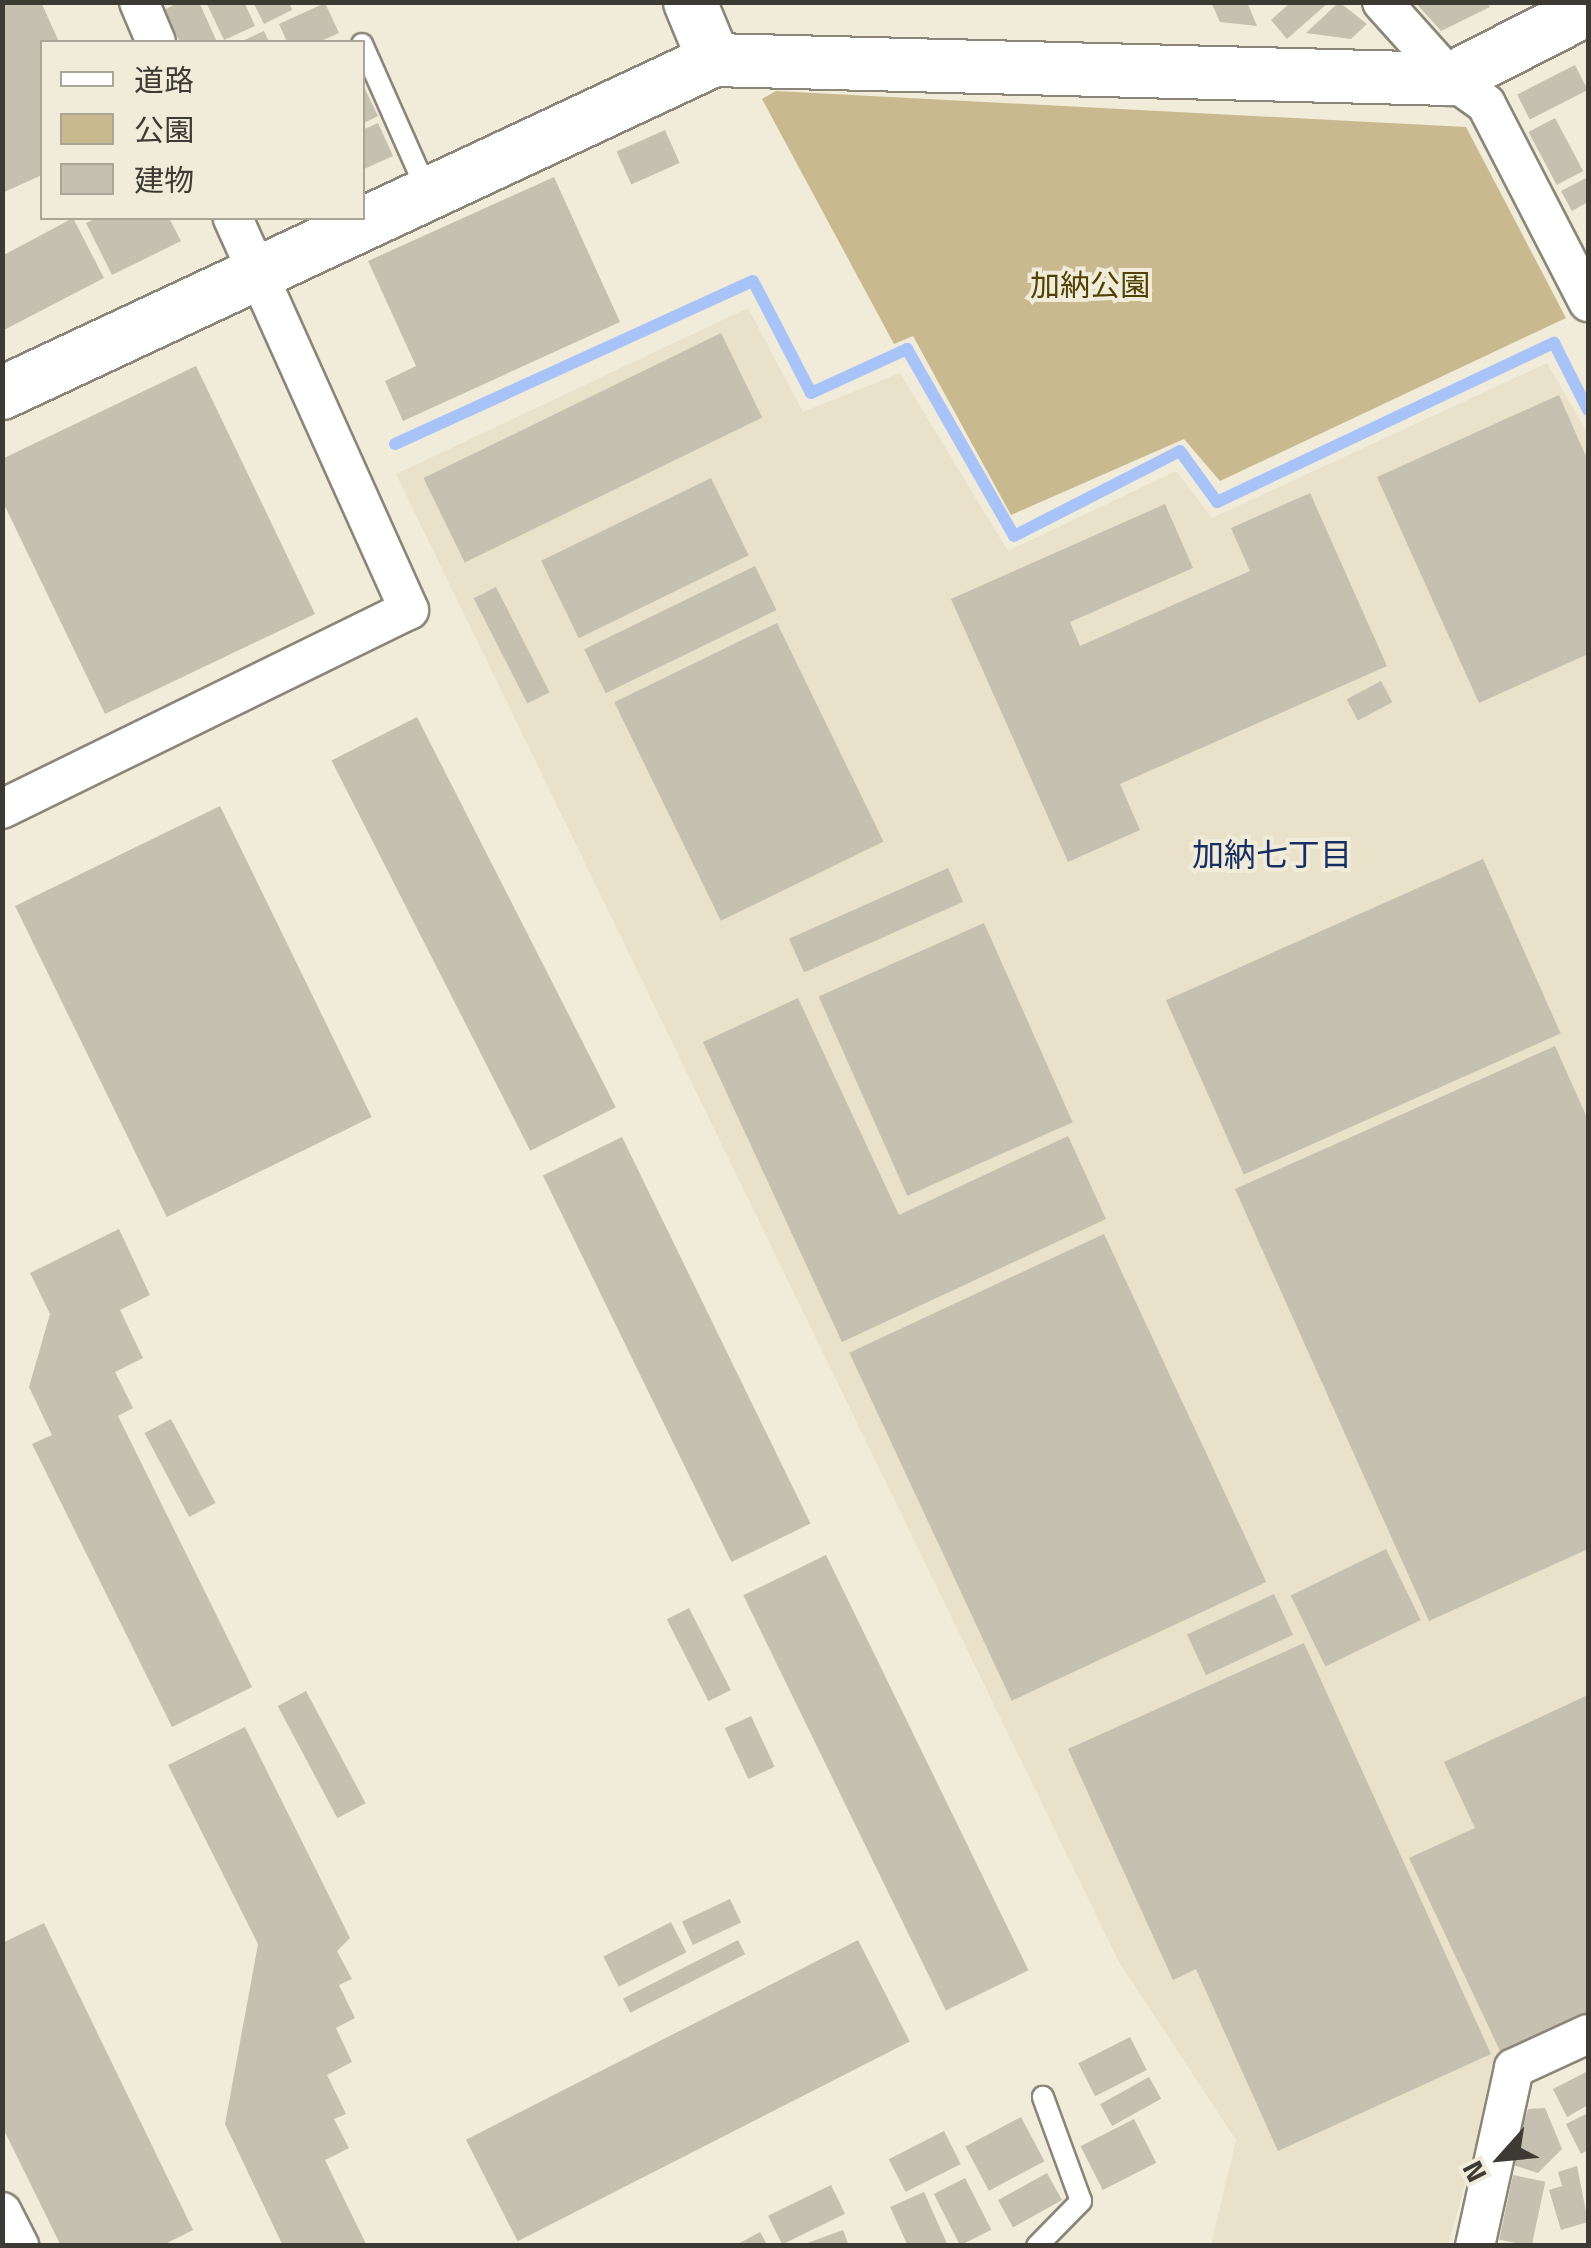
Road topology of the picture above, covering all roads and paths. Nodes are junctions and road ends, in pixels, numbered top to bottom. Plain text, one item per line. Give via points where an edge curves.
1 (138, 2) edge
2 (690, 2) edge
3 (1382, 2) edge
4 (1588, 8) edge
5 (155, 40) edge
6 (365, 50) edge
7 (714, 60) junction
8 (1451, 78) junction
9 (429, 194) junction
10 (234, 220) edge
11 (258, 274) junction
12 (1588, 302) edge
13 (2, 392) edge
14 (2, 810) edge
15 (1588, 2034) edge
16 (1043, 2098) dead end
17 (2, 2212) edge
18 (19, 2246) edge
19 (1038, 2246) edge
20 (1475, 2246) edge

1 - 5 street
2 - 7 street
3 - 8 street
4 - 8 street
6 - 9 lane
7 - 8 street
7 - 9 street
8 - 12 street via 1486,104
9 - 11 street
10 - 11 street
11 - 13 street
11 - 14 street via 409,610
15 - 20 street via 1514,2068
16 - 19 lane via 1082,2201
17 - 18 street

